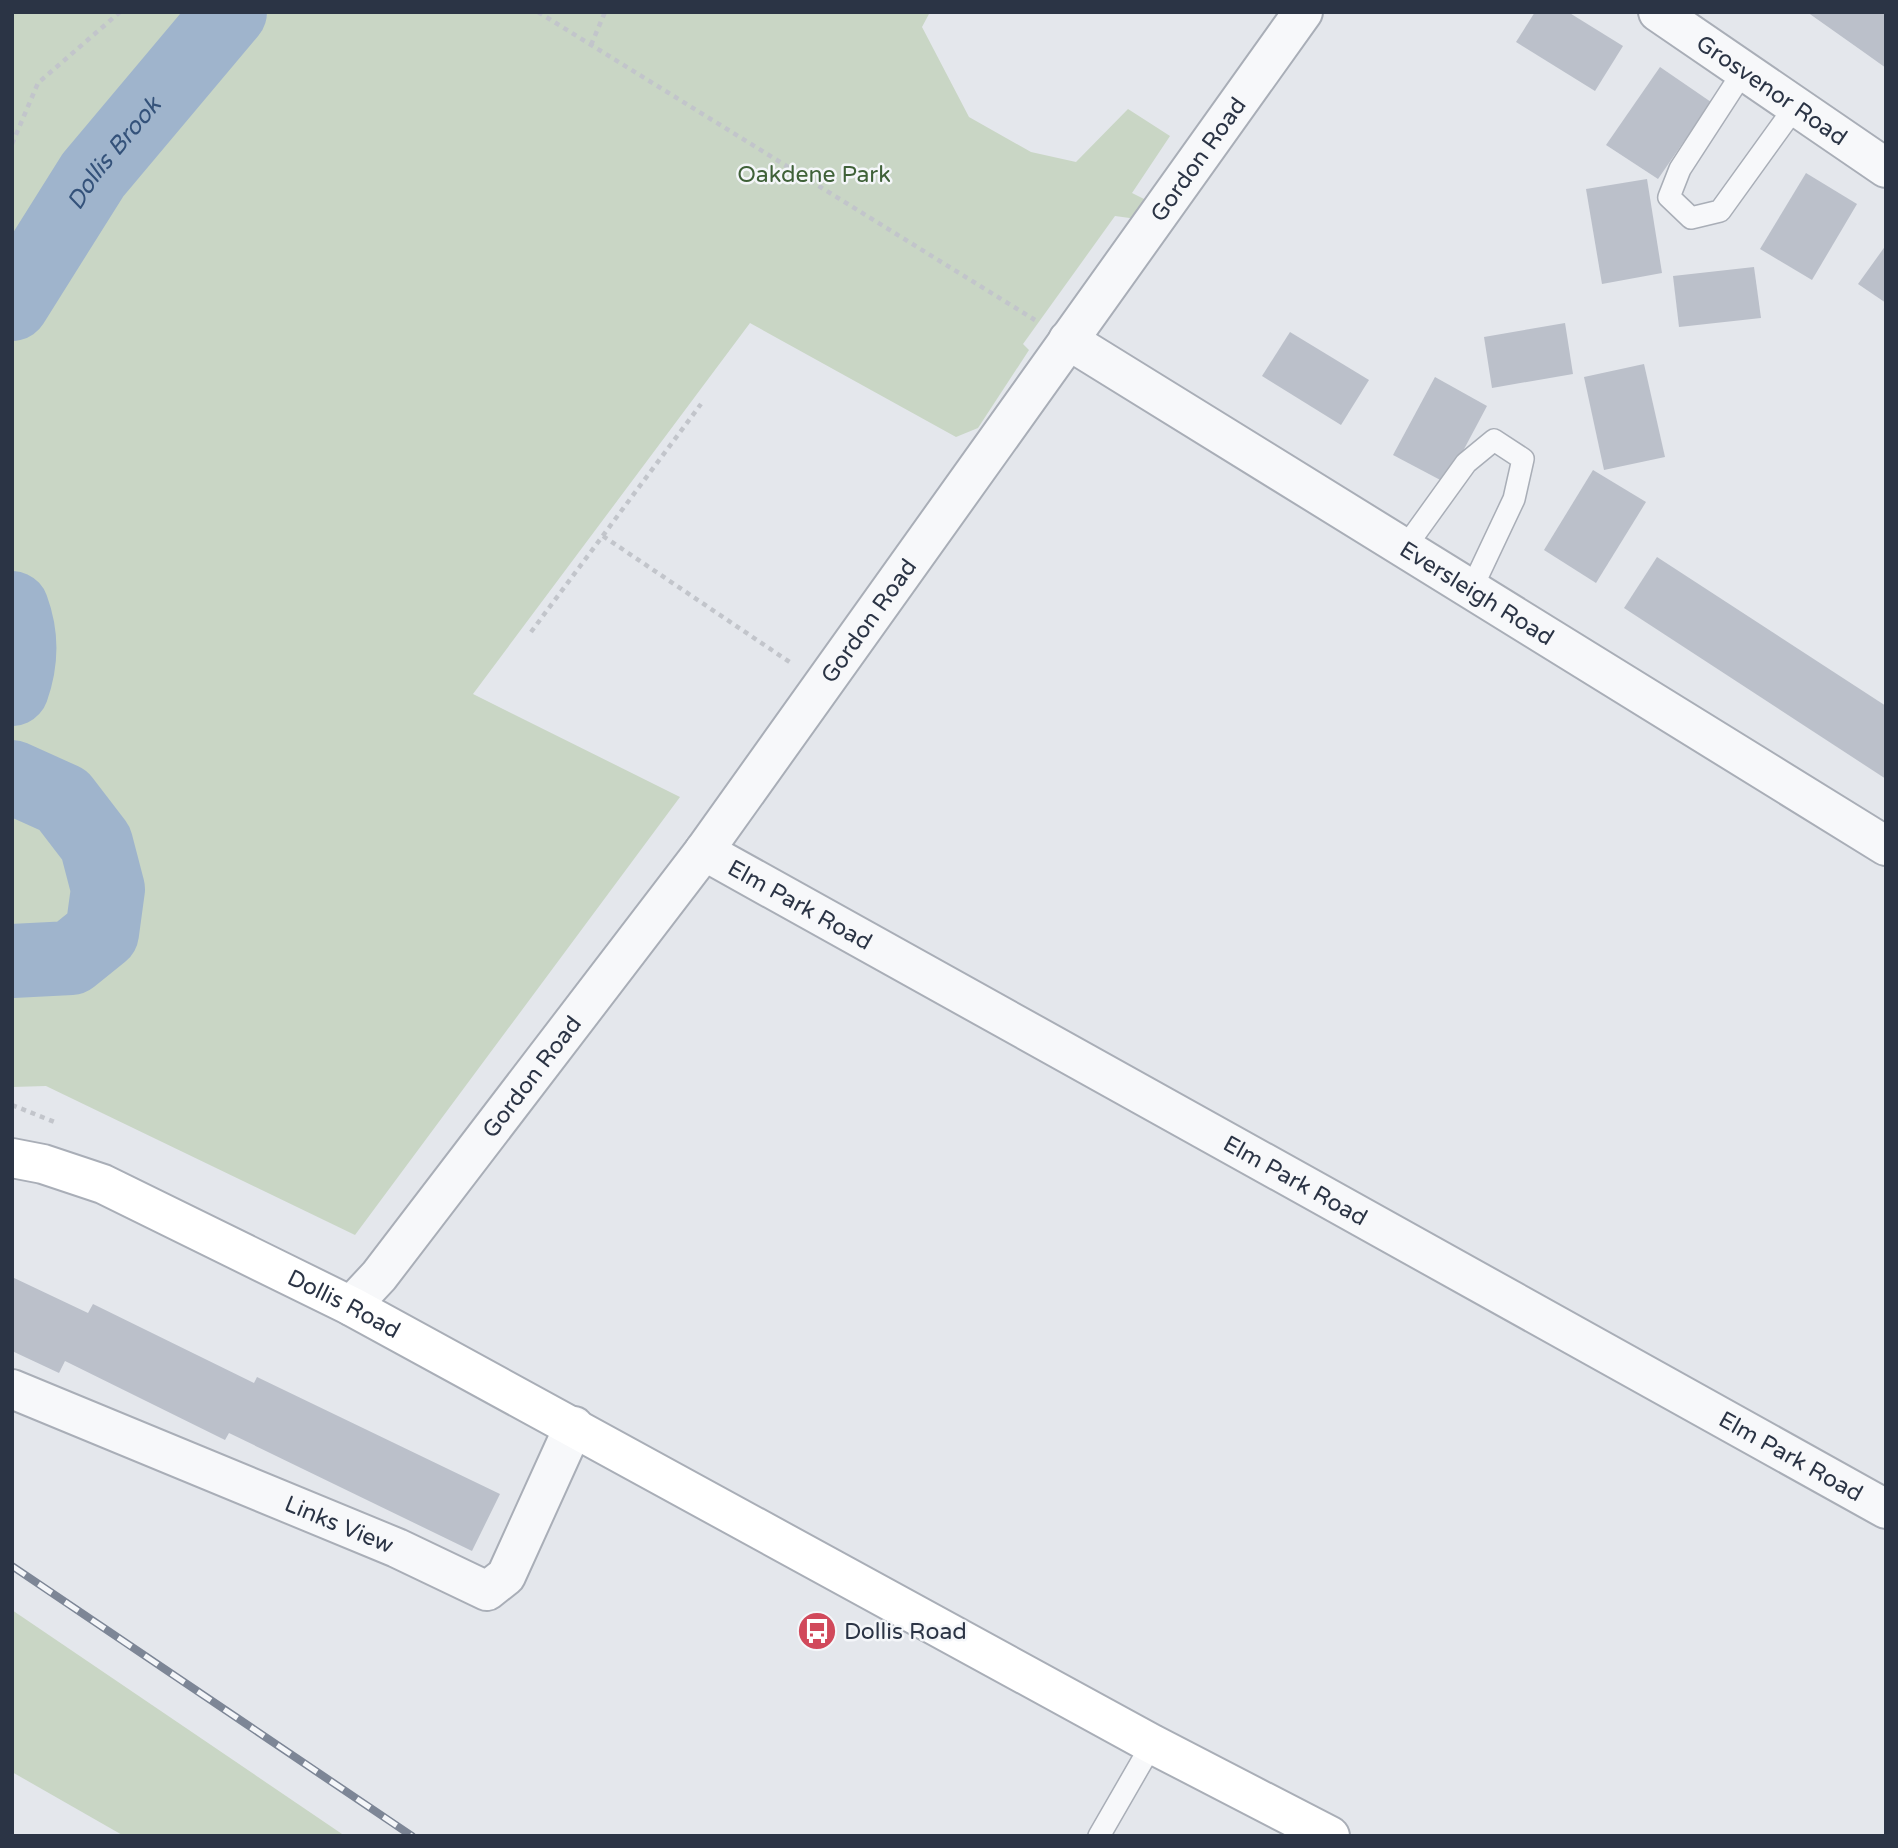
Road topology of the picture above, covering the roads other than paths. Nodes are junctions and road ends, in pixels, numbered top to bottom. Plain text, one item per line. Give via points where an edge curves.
1 (1303, 12) edge
2 (1658, 12) edge
3 (1743, 72) junction
4 (1795, 107) junction
5 (1886, 168) edge
6 (1068, 340) junction
7 (1404, 549) junction
8 (1471, 590) junction
9 (1886, 846) edge
10 (704, 850) junction
11 (12, 1158) edge
12 (351, 1306) junction
13 (12, 1389) edge
14 (574, 1426) junction
15 (1886, 1509) edge
16 (1152, 1744) junction
17 (1099, 1836) edge
18 (1330, 1836) edge

1 - 6 street, Gordon Road
2 - 3 street, Grosvenor Road
3 - 4 street, Grosvenor Road
3 - 4 lane via 1680,169 1669,197 1691,218 1720,211
4 - 5 street, Grosvenor Road
6 - 7 street, Eversleigh Road
6 - 10 street, Gordon Road
7 - 8 street, Eversleigh Road
7 - 8 lane via 1466,463 1494,440 1523,459 1514,499
8 - 9 street, Eversleigh Road
10 - 12 street, Gordon Road
10 - 15 street, Elm Park Road
11 - 12 main road, Dollis Road via 103,1184
12 - 14 main road, Dollis Road
13 - 14 street, Links View via 397,1548 487,1591 506,1576
14 - 16 main road, Dollis Road
16 - 17 lane
16 - 18 main road, Dollis Road

